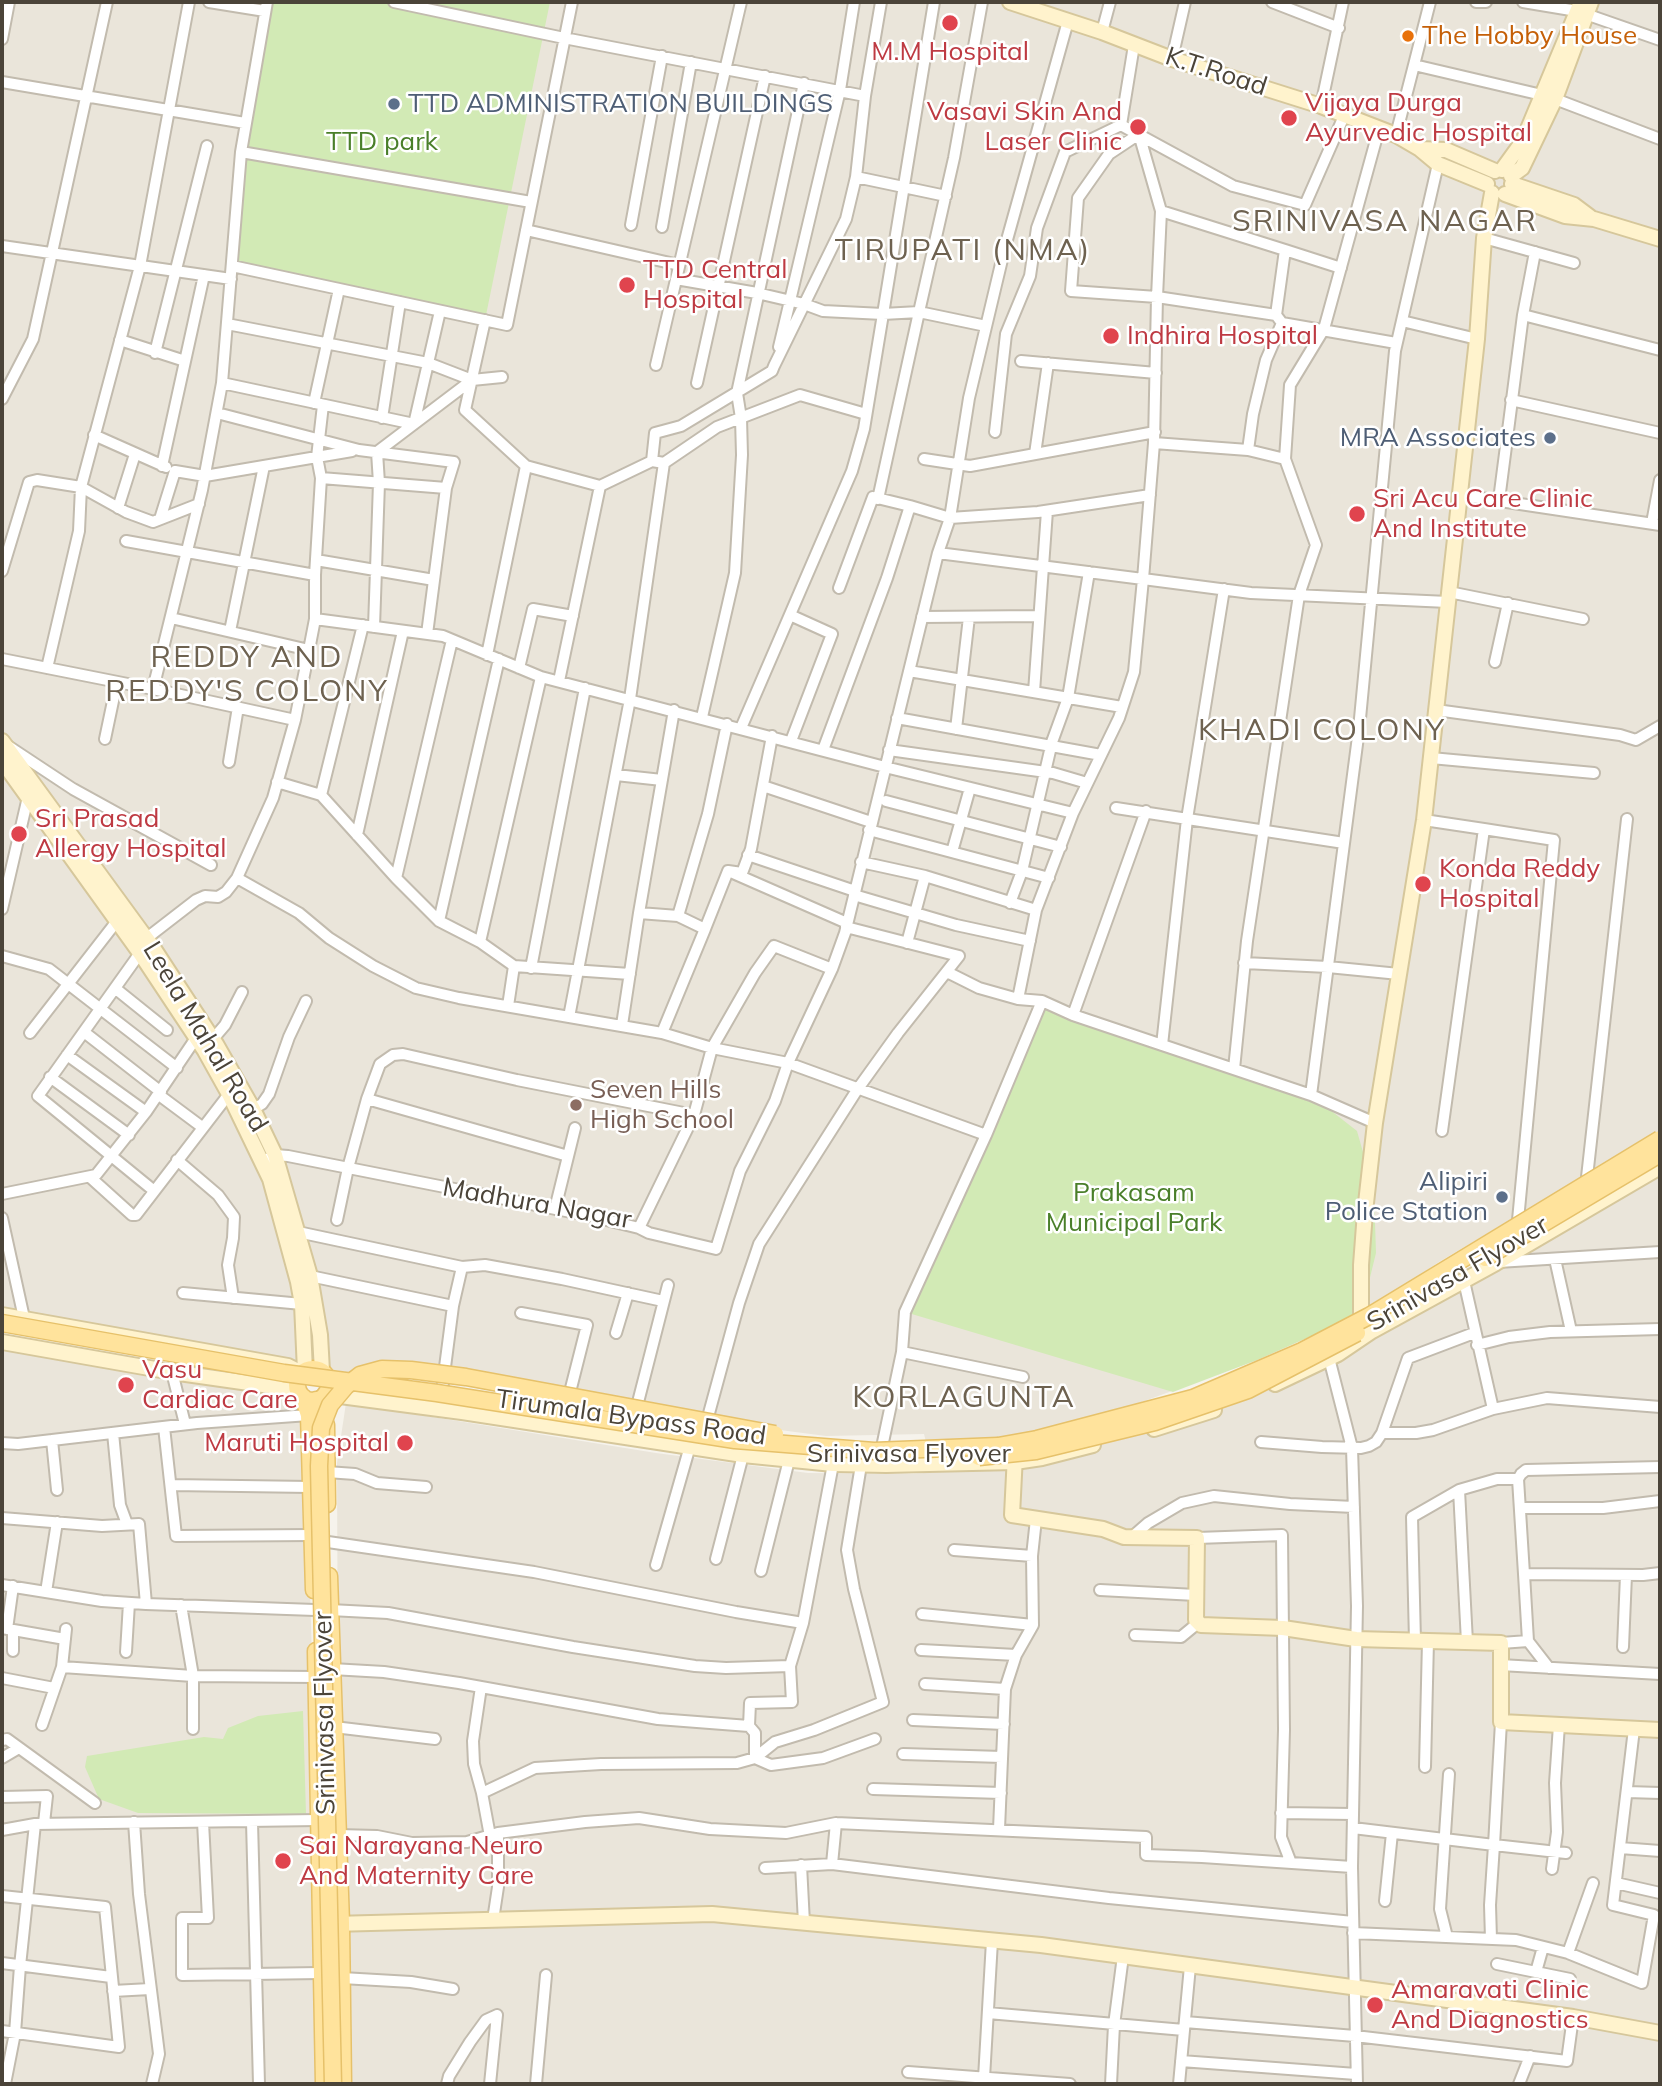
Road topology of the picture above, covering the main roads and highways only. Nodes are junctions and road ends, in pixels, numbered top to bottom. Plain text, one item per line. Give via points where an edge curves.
1 (1660, 1139) edge
2 (1660, 1154) edge
3 (2, 1323) edge
4 (2, 1334) edge
5 (310, 1399) junction
6 (910, 1451) junction
7 (323, 1610) junction
8 (324, 2084) edge
9 (333, 2084) edge
10 (343, 2084) edge

1 - 6 main road, Srinivasa Flyover, bridge via 1369,1316 1193,1398 1037,1439
2 - 4 main road, Srinivasa Flyover, bridge via 1334,1347 1248,1390 1156,1422 1000,1457 875,1460 785,1454 283,1382
3 - 6 main road, Srinivasa Flyover, bridge via 284,1373 735,1440
5 - 5 main road via 297,1380 303,1372 316,1368 329,1384
5 - 7 main road via 312,1535
5 - 7 main road via 326,1425 328,1542
6 - 9 main road, Srinivasa Flyover, bridge via 902,1442 759,1432 411,1370 382,1369 360,1375 346,1386 330,1405 321,1428 319,1466
7 - 8 main road via 316,1677
7 - 10 main road via 332,1669

